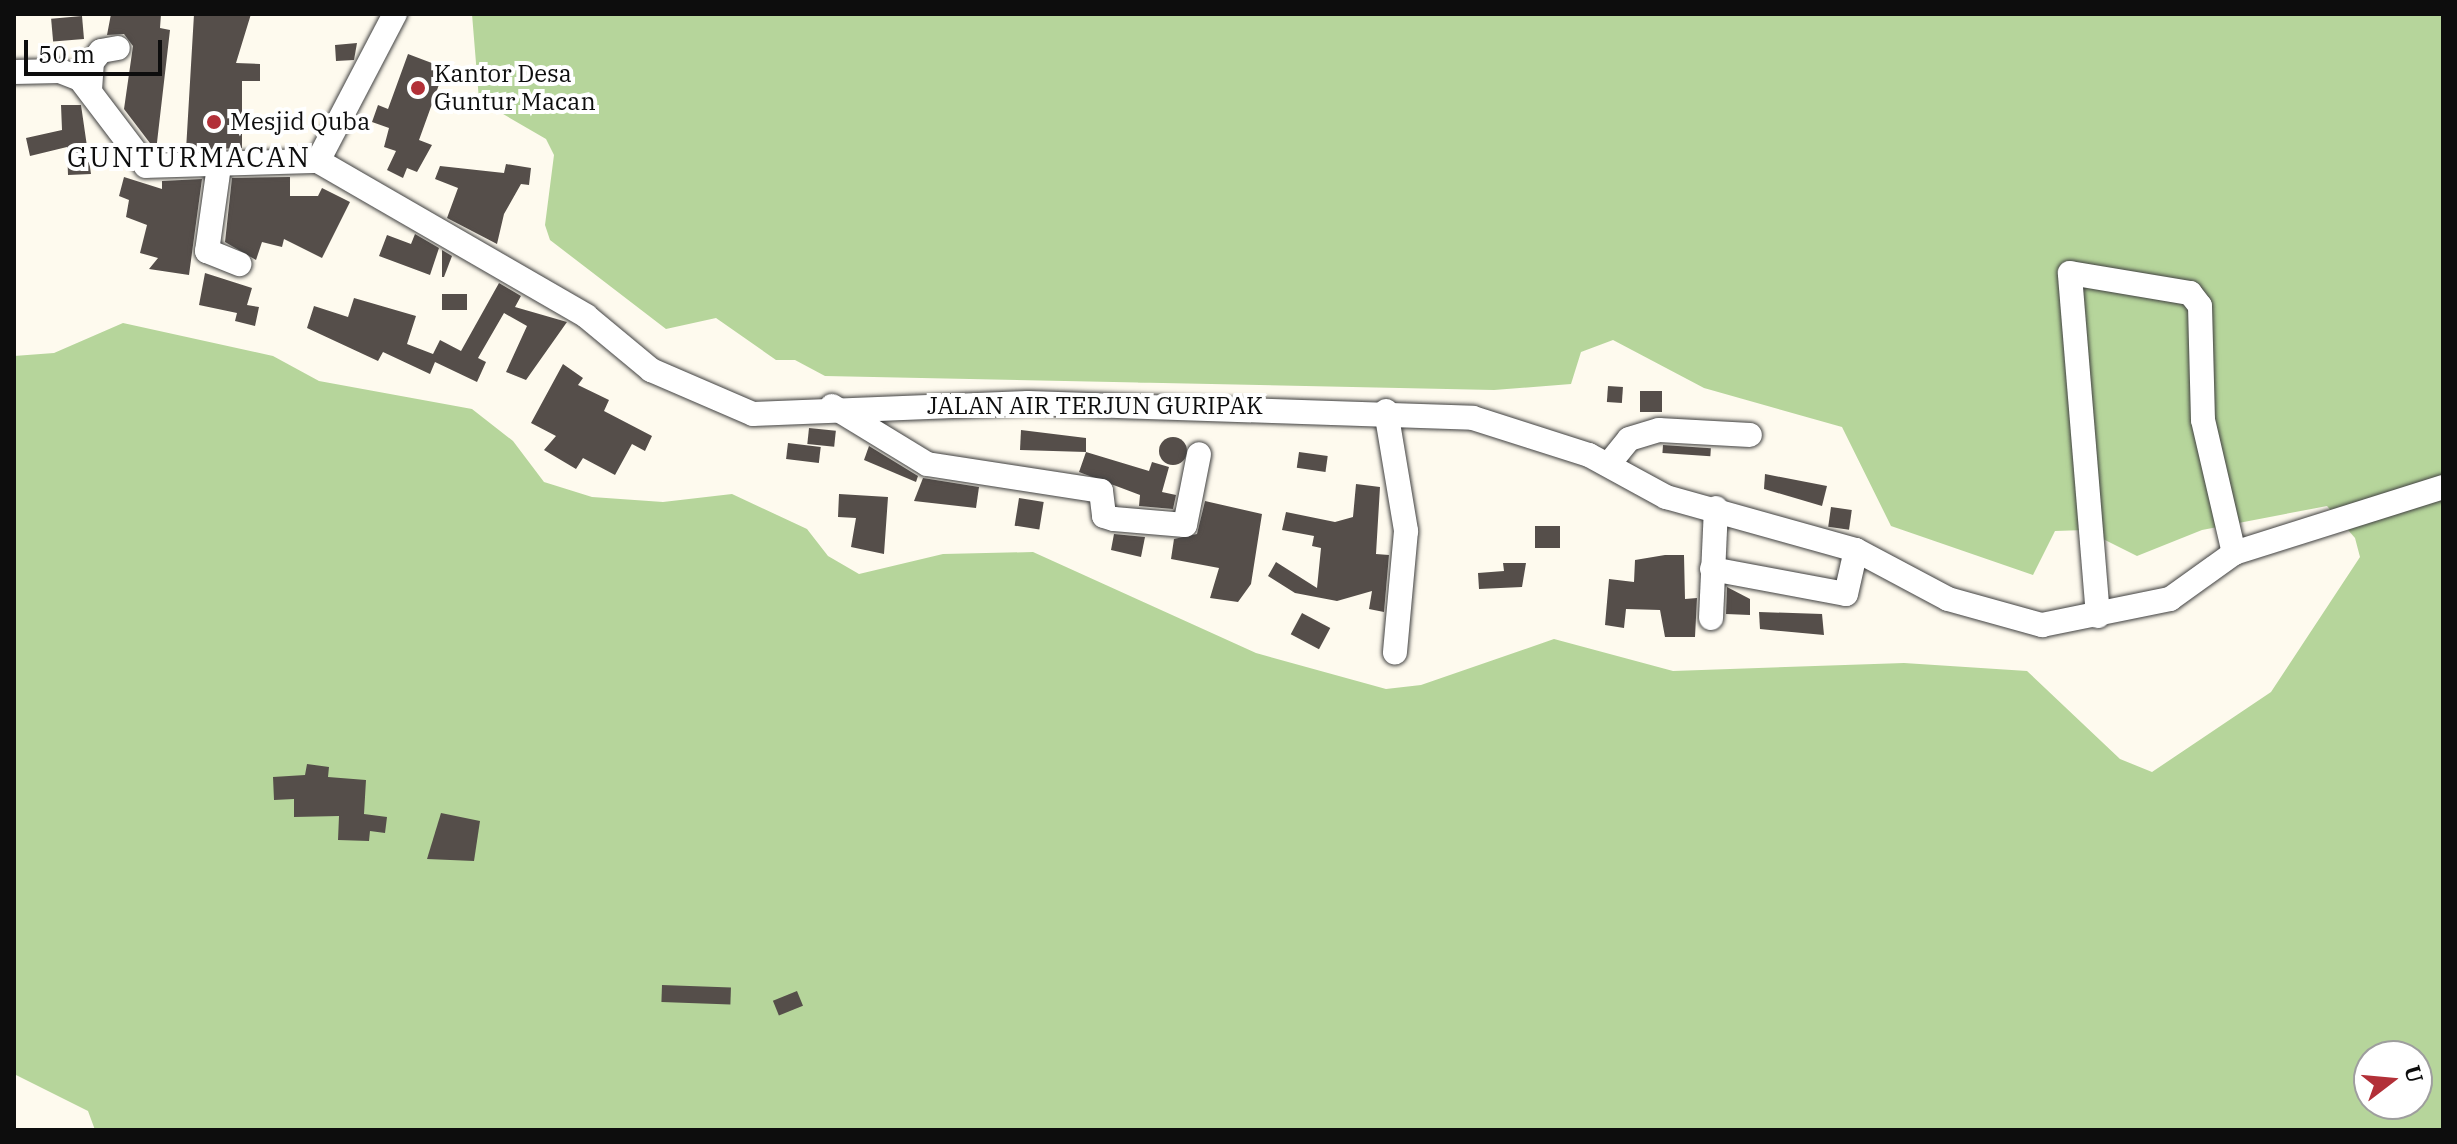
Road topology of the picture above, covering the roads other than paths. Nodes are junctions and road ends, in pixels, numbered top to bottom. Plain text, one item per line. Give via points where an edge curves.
1 (395, 14) edge
2 (118, 48) dead end
3 (14, 72) edge
4 (90, 90) junction
5 (318, 161) junction
6 (219, 166) junction
7 (239, 264) dead end
8 (832, 406) junction
9 (1386, 411) junction
10 (1750, 435) dead end
11 (1199, 454) dead end
12 (1608, 465) junction
13 (2443, 487) edge
14 (1716, 508) junction
15 (1856, 550) junction
16 (2234, 553) junction
17 (1712, 569) junction
18 (2098, 616) junction
19 (1711, 618) dead end
20 (1395, 653) dead end

1 - 5 street
2 - 4 street via 101,51 92,62
3 - 4 street via 67,72
4 - 6 street via 141,164
5 - 6 street
5 - 8 street, JALAN AIR TERJUN GURIPAK via 547,292 651,370 704,397 753,414
6 - 7 street via 207,251
8 - 9 street, JALAN AIR TERJUN GURIPAK
8 - 11 street via 927,464 1106,493 1104,516 1114,519 1185,525
9 - 12 street, JALAN AIR TERJUN GURIPAK via 1509,425
9 - 20 street via 1406,531
10 - 12 street via 1659,430 1629,439
12 - 14 street, JALAN AIR TERJUN GURIPAK via 1645,489
13 - 16 street
14 - 15 street, JALAN AIR TERJUN GURIPAK
14 - 17 street
15 - 17 street via 1846,594
15 - 18 street, JALAN AIR TERJUN GURIPAK via 1929,591 2032,624
16 - 18 street, JALAN AIR TERJUN GURIPAK via 2183,593
16 - 18 street via 2203,420 2200,306 2190,293 2070,273
17 - 19 street

